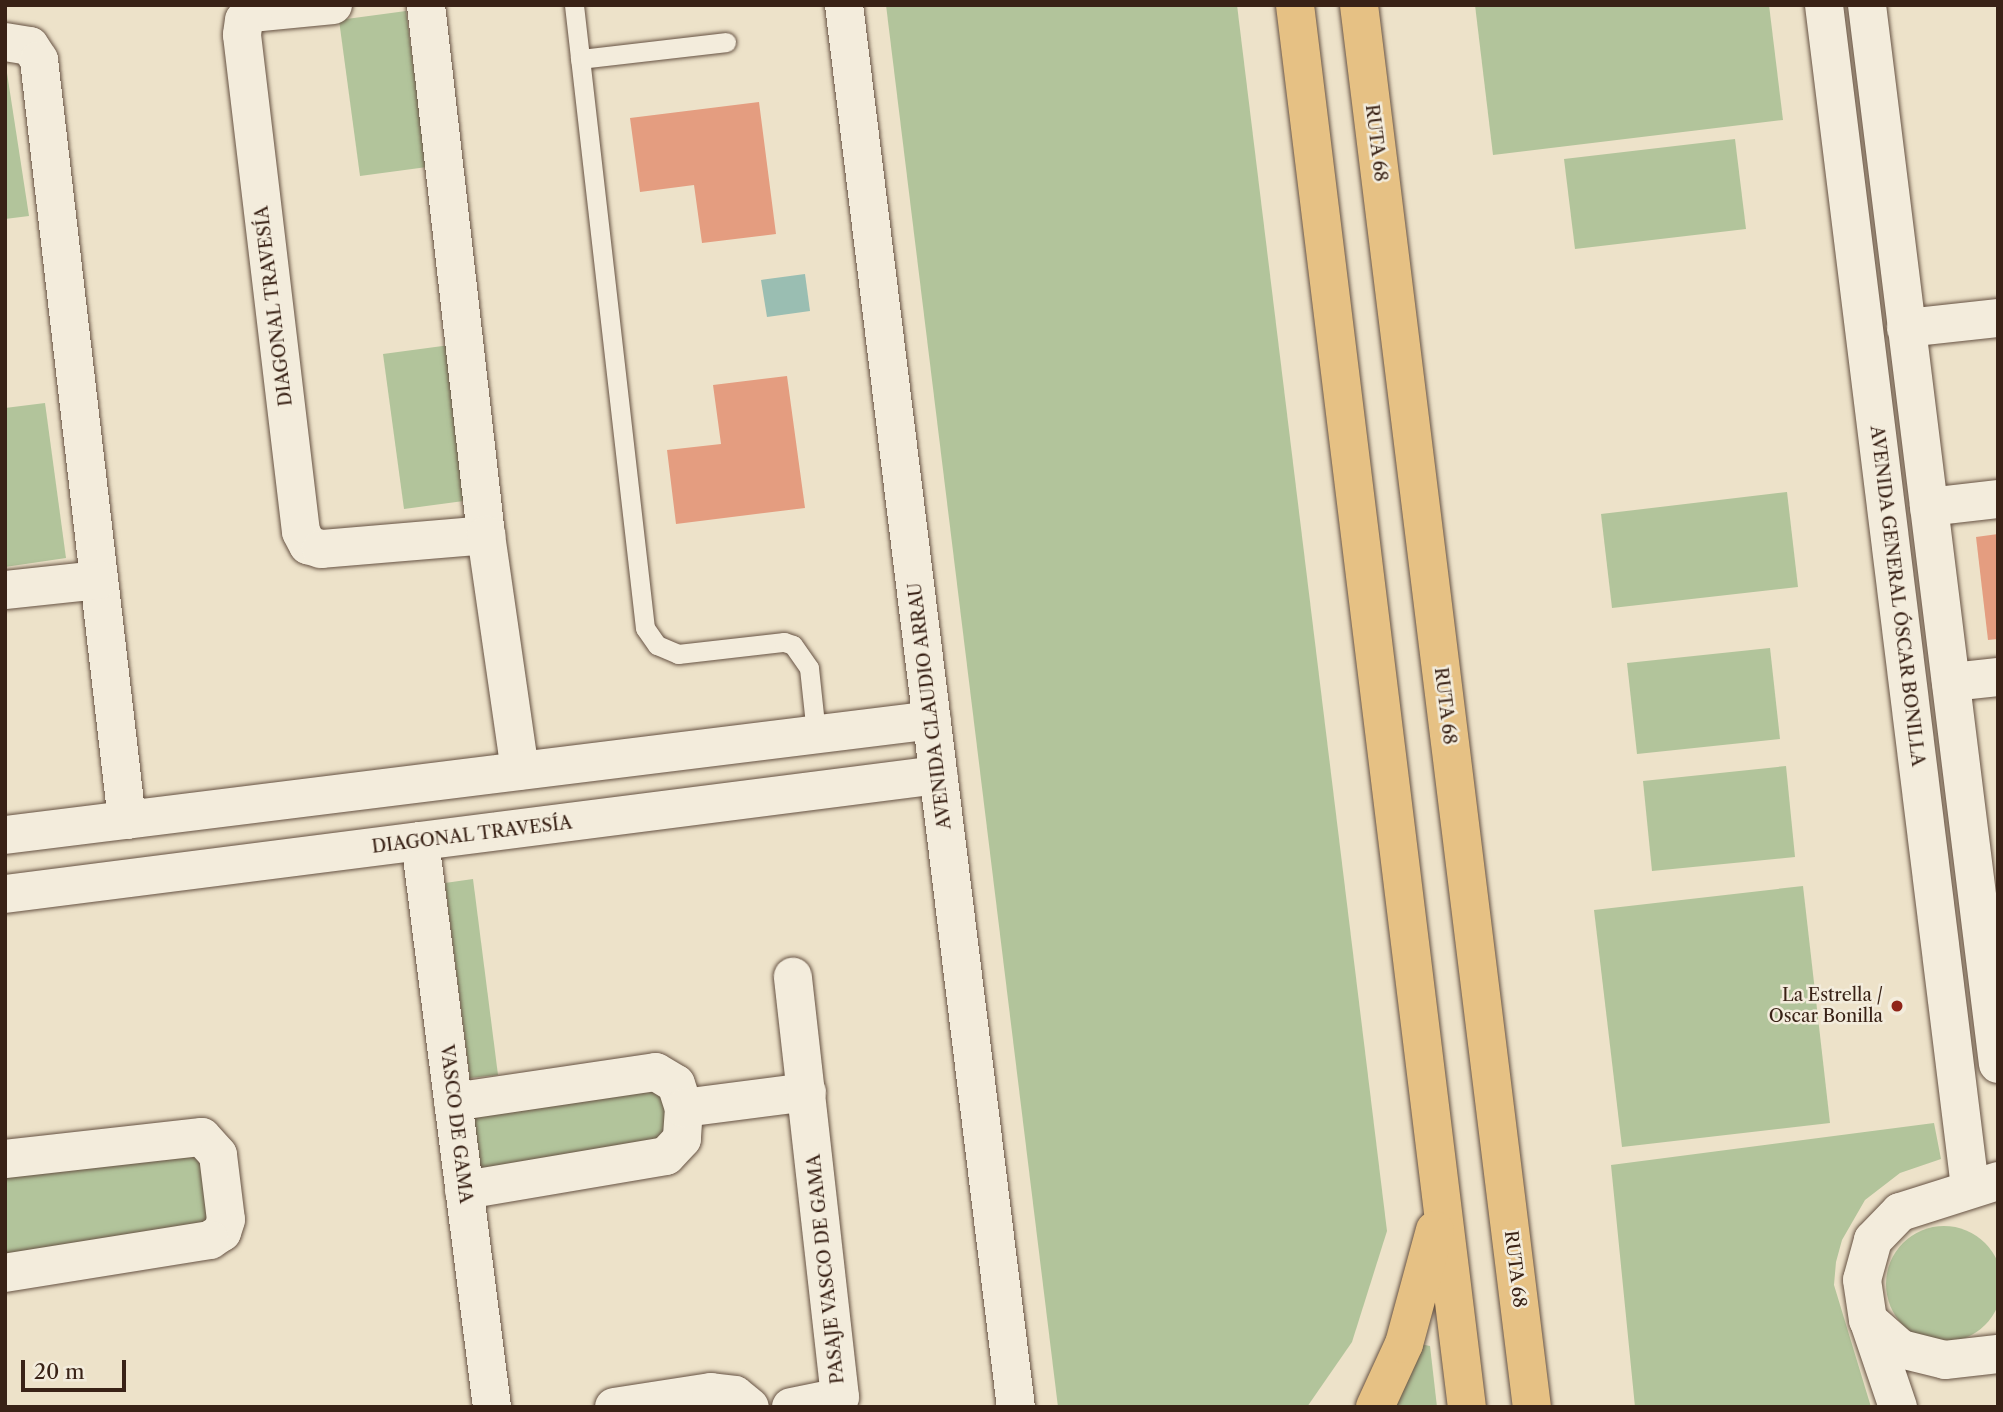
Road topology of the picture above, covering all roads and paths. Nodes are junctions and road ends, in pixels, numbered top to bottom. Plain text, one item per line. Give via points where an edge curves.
1 (333, 5) edge
2 (426, 5) edge
3 (574, 5) edge
4 (844, 5) edge
5 (1295, 5) edge
6 (1359, 5) edge
7 (1824, 5) edge
8 (1867, 5) edge
9 (5, 42) edge
10 (726, 42) dead end
11 (580, 59) junction
12 (1998, 318) edge
13 (1906, 328) junction
14 (1998, 499) edge
15 (1929, 507) junction
16 (486, 535) junction
17 (98, 580) junction
18 (5, 590) edge
19 (1998, 677) edge
20 (1951, 682) junction
21 (932, 720) junction
22 (816, 734) junction
23 (520, 771) junction
24 (939, 775) junction
25 (127, 820) junction
26 (5, 835) edge
27 (420, 841) junction
28 (5, 894) edge
29 (793, 977) dead end
30 (1998, 1064) edge
31 (807, 1092) junction
32 (453, 1102) junction
33 (684, 1108) junction
34 (5, 1159) edge
35 (1984, 1184) edge
36 (464, 1190) junction
37 (1440, 1196) junction
38 (5, 1273) edge
39 (1868, 1320) junction
40 (1998, 1354) edge
41 (492, 1407) edge
42 (614, 1407) edge
43 (750, 1407) edge
44 (791, 1407) edge
45 (1016, 1407) edge
46 (1375, 1407) edge
47 (1467, 1407) edge
48 (1532, 1407) edge
49 (1898, 1407) edge

1 - 16 street, DIAGONAL TRAVESÍA via 253,13 244,20 242,34 301,532 308,545 321,549
2 - 16 street
3 - 11 lane
4 - 21 street, AVENIDA CLAUDIO ARRAU
5 - 37 highway
6 - 48 highway, RUTA 68
7 - 35 street, AVENIDA GENERAL ÓSCAR BONILLA
8 - 13 street
9 - 17 street via 30,46 38,60
10 - 11 lane
11 - 22 lane via 645,628 657,645 678,654 785,642 793,645 809,668
12 - 13 street
13 - 15 street
14 - 15 street
15 - 20 street
16 - 23 street
17 - 18 street
17 - 25 street
19 - 20 street
20 - 30 street
21 - 22 street
21 - 24 street, AVENIDA CLAUDIO ARRAU
22 - 23 street
23 - 25 street
24 - 27 street, DIAGONAL TRAVESÍA
24 - 45 street, AVENIDA CLAUDIO ARRAU
25 - 26 street
27 - 28 street, DIAGONAL TRAVESÍA
27 - 32 street, VASCO DE GAMA
29 - 31 street, PASAJE VASCO DE GAMA
31 - 33 street
31 - 44 street, PASAJE VASCO DE GAMA via 840,1396
32 - 33 street via 656,1072 676,1084
32 - 36 street, VASCO DE GAMA
33 - 36 street via 682,1139 666,1156
34 - 38 street via 202,1137 218,1155 226,1220 222,1232 210,1240
35 - 39 street via 1900,1213 1873,1240 1862,1280
36 - 41 street, VASCO DE GAMA
37 - 46 highway via 1418,1303
37 - 47 highway
39 - 40 street via 1889,1341 1928,1359
39 - 49 street
42 - 43 street via 711,1392 734,1395

